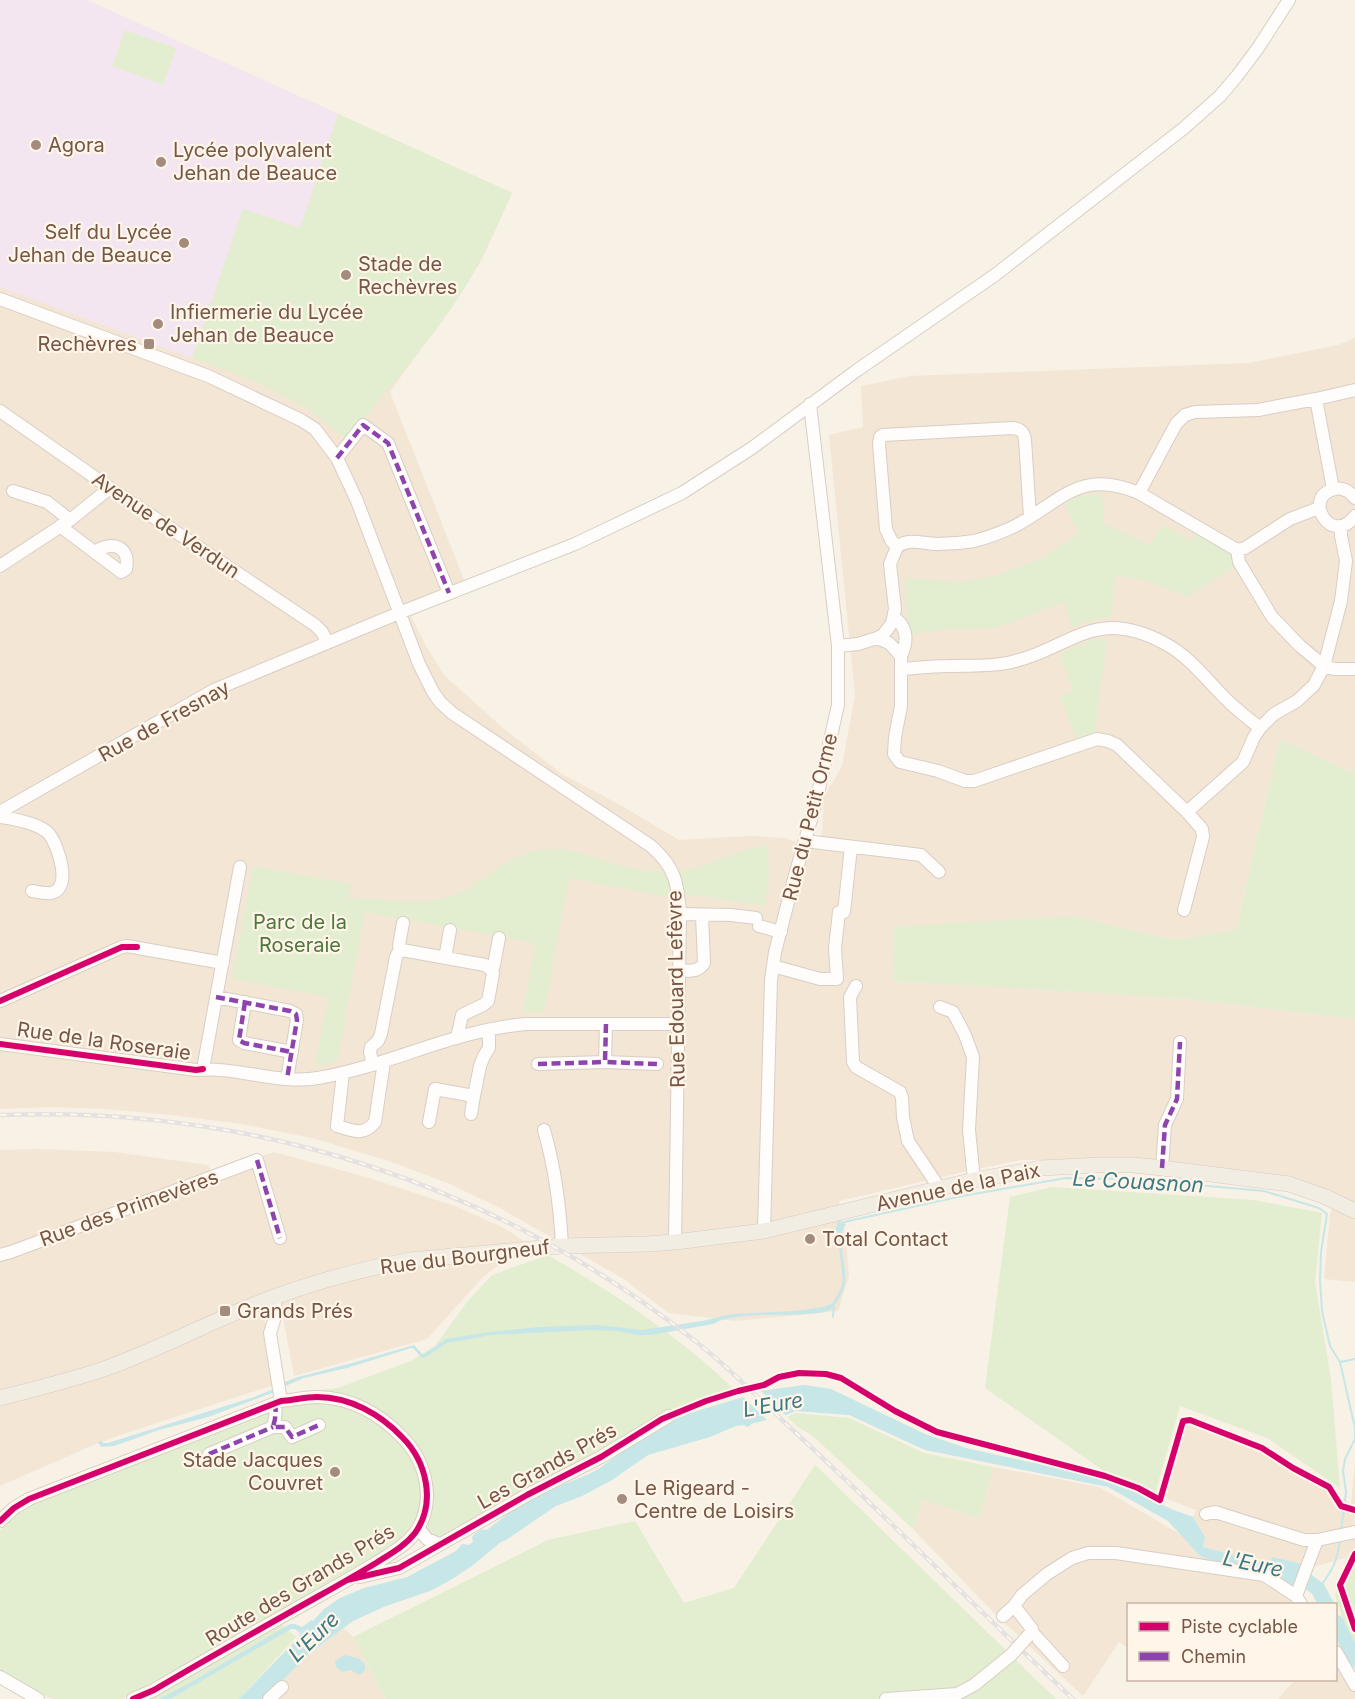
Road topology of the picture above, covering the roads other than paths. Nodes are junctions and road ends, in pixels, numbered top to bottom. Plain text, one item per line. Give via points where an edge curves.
1 (1289, 0) edge
2 (0, 298) edge
3 (1355, 390) edge
4 (1316, 399) junction
5 (810, 404) junction
6 (0, 411) edge
7 (337, 458) junction
8 (110, 488) junction
9 (1333, 489) junction
10 (13, 491) dead end
11 (1138, 493) junction
12 (1355, 498) edge
13 (1319, 508) junction
14 (1355, 516) edge
15 (1030, 517) junction
16 (65, 523) junction
17 (1341, 526) junction
18 (897, 547) junction
19 (1237, 550) junction
20 (95, 552) dead end
21 (1351, 561) edge
22 (0, 566) edge
23 (449, 593) junction
24 (399, 613) junction
25 (894, 617) junction
26 (878, 638) junction
27 (327, 642) junction
28 (838, 646) junction
29 (902, 656) junction
30 (1323, 666) junction
31 (902, 669) junction
32 (1355, 669) edge
33 (1260, 728) junction
34 (22, 801) junction
35 (1187, 812) junction
36 (0, 815) edge
37 (26, 821) junction
38 (805, 841) junction
39 (851, 847) junction
40 (240, 867) dead end
41 (939, 873) dead end
42 (32, 891) dead end
43 (1184, 910) dead end
44 (680, 914) junction
45 (702, 915) junction
46 (403, 923) dead end
47 (450, 930) dead end
48 (780, 932) junction
49 (499, 938) dead end
50 (400, 952) junction
51 (445, 958) junction
52 (223, 963) junction
53 (773, 966) junction
54 (492, 970) junction
55 (679, 971) junction
56 (856, 986) dead end
57 (216, 997) junction
58 (0, 1001) edge
59 (245, 1002) junction
60 (940, 1007) dead end
61 (606, 1024) junction
62 (678, 1024) junction
63 (489, 1030) junction
64 (457, 1038) junction
65 (1180, 1042) dead end
66 (0, 1044) edge
67 (292, 1052) junction
68 (605, 1062) junction
69 (379, 1063) junction
70 (538, 1064) dead end
71 (657, 1064) dead end
72 (203, 1069) junction
73 (343, 1073) junction
74 (287, 1079) junction
75 (474, 1096) junction
76 (471, 1114) dead end
77 (429, 1122) dead end
78 (544, 1130) dead end
79 (1162, 1168) junction
80 (974, 1180) junction
81 (940, 1189) junction
82 (1355, 1211) edge
83 (842, 1212) joint
84 (764, 1231) junction
85 (280, 1238) dead end
86 (675, 1242) junction
87 (562, 1246) junction
88 (0, 1254) edge
89 (274, 1298) junction
90 (279, 1395) junction
91 (0, 1398) edge
92 (669, 1416) dead end
93 (319, 1425) dead end
94 (273, 1427) junction
95 (209, 1454) dead end
96 (1206, 1514) dead end
97 (0, 1521) edge
98 (418, 1528) junction
99 (1352, 1533) edge
100 (1317, 1540) junction
101 (440, 1544) junction
102 (347, 1580) junction
103 (1298, 1597) edge
104 (1014, 1606) junction
105 (1003, 1616) dead end
106 (1030, 1634) junction
107 (1337, 1655) edge
108 (1063, 1666) dead end
109 (0, 1677) edge
110 (1355, 1684) edge
111 (282, 1686) dead end
112 (38, 1699) edge
113 (133, 1699) edge
114 (269, 1699) edge
115 (886, 1699) edge

1 - 5 street, Rue de Fresnay via 1237,76 1184,128 995,275
2 - 7 street, Rue Edouard Lefèvre via 208,376 302,420 315,429
3 - 4 street
4 - 9 street
4 - 11 street via 1258,410 1185,415 1176,424
5 - 23 street, Rue de Fresnay via 752,448 682,493 575,544
5 - 28 street, Rue du Petit Orme
6 - 8 street, Avenue de Verdun
7 - 23 street via 363,425 388,442
7 - 24 street, Rue Edouard Lefèvre
8 - 16 street
8 - 27 street, Avenue de Verdun via 315,625
9 - 12 street via 1346,490
9 - 13 street via 1323,496
10 - 16 street via 47,502
11 - 15 street via 1107,485 1083,486
11 - 19 street
13 - 17 street via 1324,520
13 - 19 street via 1290,519
14 - 17 street
15 - 18 street via 1002,532 972,541 912,541
15 - 18 street via 1025,440 1019,429 883,435 879,444 886,529
16 - 20 street
16 - 22 street
17 - 21 street
18 - 25 street via 890,564
19 - 30 street via 1239,562 1272,617
21 - 30 street
23 - 24 street, Rue de Fresnay
24 - 27 street, Rue de Fresnay
24 - 44 street, Rue Edouard Lefèvre via 427,681 440,702 657,851 672,873
25 - 26 street
25 - 29 street via 906,636
26 - 28 street
26 - 29 street
27 - 34 street, Rue de Fresnay via 214,690
28 - 38 street, Rue du Petit Orme via 838,705
29 - 31 street
30 - 32 street
30 - 33 street via 1314,685
31 - 33 street via 1008,663 1091,630 1136,631 1180,653
31 - 35 street via 894,754 900,762 974,782 1096,739 1108,741 1117,745
33 - 35 street via 1243,762
34 - 36 street, Rue de Fresnay
34 - 37 street
35 - 43 street via 1203,837
36 - 37 street
37 - 42 street via 49,834 63,871 62,881 51,894
38 - 39 street
38 - 48 street, Rue du Petit Orme
39 - 41 street via 921,855
39 - 53 street via 844,912 839,912 835,948 837,979 820,979
40 - 52 street
44 - 45 street
44 - 55 street, Rue Edouard Lefèvre
45 - 48 street via 758,922
45 - 55 street via 704,963 696,970
46 - 50 street
47 - 51 street
48 - 53 street, Rue du Petit Orme
49 - 54 street
50 - 51 street
50 - 69 street via 381,1035 369,1052
51 - 54 street via 485,965
52 - 57 street
52 - 58 street via 127,946
53 - 84 street, Rue du Petit Orme
54 - 64 street via 488,1001 462,1015
55 - 62 street, Rue Edouard Lefèvre
56 - 81 street via 850,997 853,1062 900,1092 908,1141
57 - 59 street
57 - 72 street
59 - 67 street via 296,1014
59 - 67 street via 239,1040
60 - 80 street via 953,1012 973,1056 969,1130
61 - 62 street, Rue de la Roseraie
61 - 63 street, Rue de la Roseraie via 526,1024
61 - 68 street
62 - 86 street, Rue Edouard Lefèvre
63 - 64 street, Rue de la Roseraie
63 - 75 street via 489,1048 480,1066
64 - 69 street, Rue de la Roseraie
65 - 79 street via 1177,1099 1165,1125
66 - 72 street, Rue de la Roseraie
67 - 74 street
68 - 70 street
68 - 71 street
69 - 73 street, Rue de la Roseraie
69 - 73 street via 375,1122 364,1131 337,1126
72 - 74 street, Rue de la Roseraie
73 - 74 street, Rue de la Roseraie
75 - 76 street
75 - 77 street via 435,1089
78 - 87 street via 560,1209
79 - 80 main road, Avenue de la Paix via 1041,1168
79 - 82 main road, Avenue de la Paix via 1289,1184
80 - 81 main road, Avenue de la Paix
81 - 83 main road, Avenue de la Paix
83 - 84 main road, Rue du Bourgneuf
84 - 86 main road, Rue du Bourgneuf
85 - 88 street, Rue des Primevères via 257,1160
86 - 87 main road, Rue du Bourgneuf
87 - 89 main road, Rue du Bourgneuf via 388,1264
89 - 90 street via 276,1314 270,1333
89 - 91 main road, Rue du Bourgneuf via 104,1369
90 - 94 street
90 - 97 street, Route des Grands Prés via 28,1499
90 - 98 street, Route des Grands Prés via 340,1400 389,1424 419,1458 424,1472 427,1500
92 - 101 street, Les Grands Prés
93 - 94 street via 292,1437 285,1427
94 - 95 street
96 - 100 street via 1215,1512 1304,1540
98 - 101 street via 427,1539
98 - 102 street, Route des Grands Prés via 402,1547
99 - 100 street
100 - 103 street
101 - 102 street, Les Grands Prés via 399,1568
102 - 113 street, Route des Grands Prés
103 - 104 street via 1264,1575 1122,1554 1088,1553 1047,1574
104 - 105 street
104 - 106 street via 1032,1629
106 - 108 street
106 - 115 street, bridge via 974,1685 957,1694
107 - 110 street
109 - 112 street
111 - 114 street

